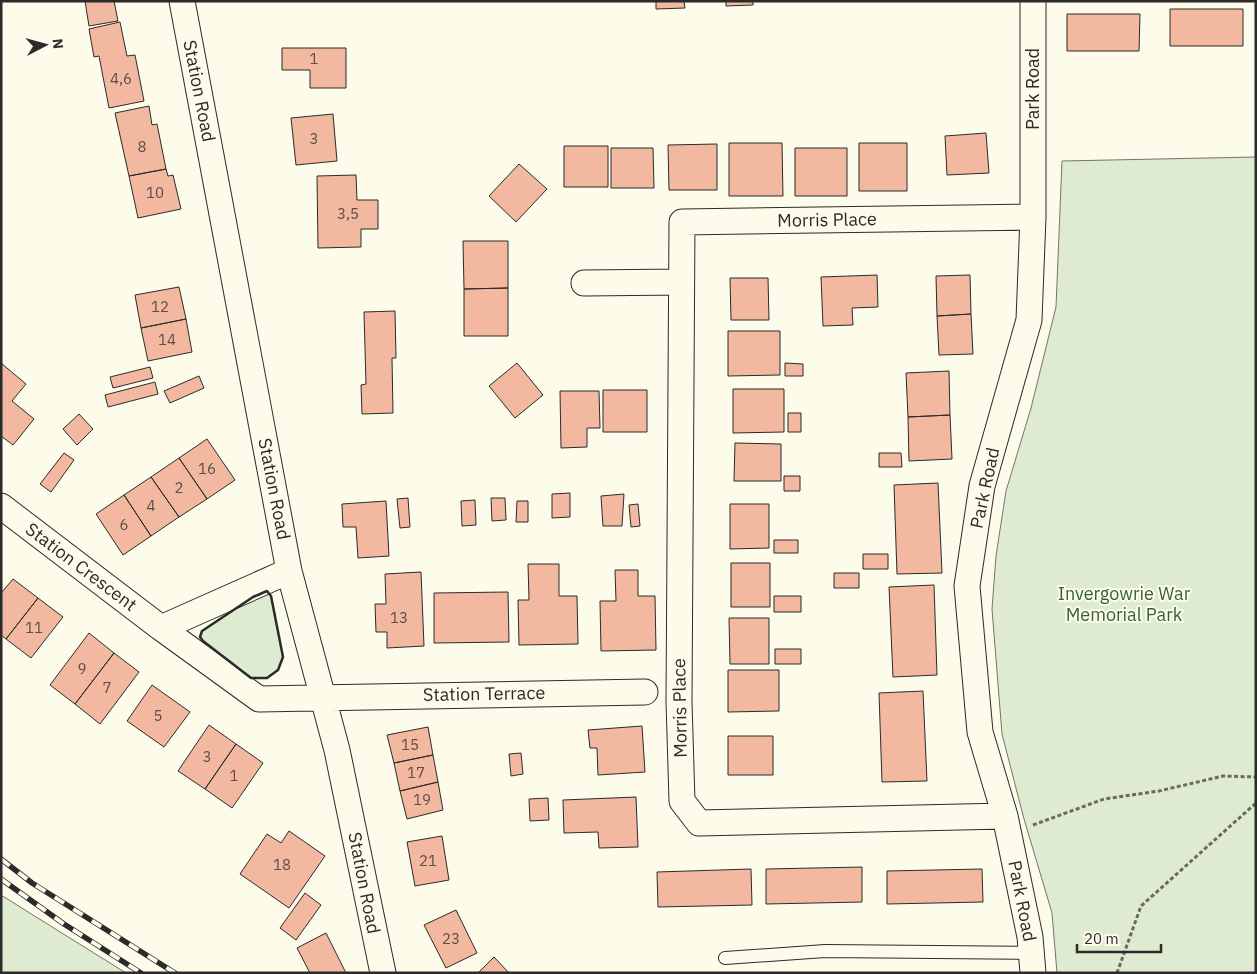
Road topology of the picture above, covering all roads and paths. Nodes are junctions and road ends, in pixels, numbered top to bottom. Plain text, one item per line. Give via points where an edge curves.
1 (182, 1) edge
2 (1033, 1) edge
3 (1033, 217) junction
4 (682, 282) junction
5 (584, 283) dead end
6 (1, 506) edge
7 (289, 571) junction
8 (161, 628) junction
9 (645, 692) dead end
10 (322, 696) junction
11 (1256, 777) edge
12 (1256, 803) edge
13 (1007, 825) junction
14 (725, 958) dead end
15 (1032, 963) edge
16 (383, 973) edge
17 (1117, 973) edge

1 - 7 street, Station Road
2 - 3 street, Park Road
3 - 4 street, Morris Place via 682,222
3 - 13 street, Park Road via 1029,320 982,486 967,586 980,732
4 - 5 street
4 - 13 street, Morris Place via 679,702 682,801 699,823
6 - 8 street, Station Crescent
7 - 8 street
7 - 10 street, Station Road
8 - 10 street, Station Crescent via 259,698
9 - 10 street, Station Terrace
10 - 16 street, Station Road via 337,750
11 - 13 path via 1223,776 1159,791 1104,799
12 - 17 path via 1141,906
13 - 15 street, Park Road via 1030,937
14 - 15 lane via 825,952

